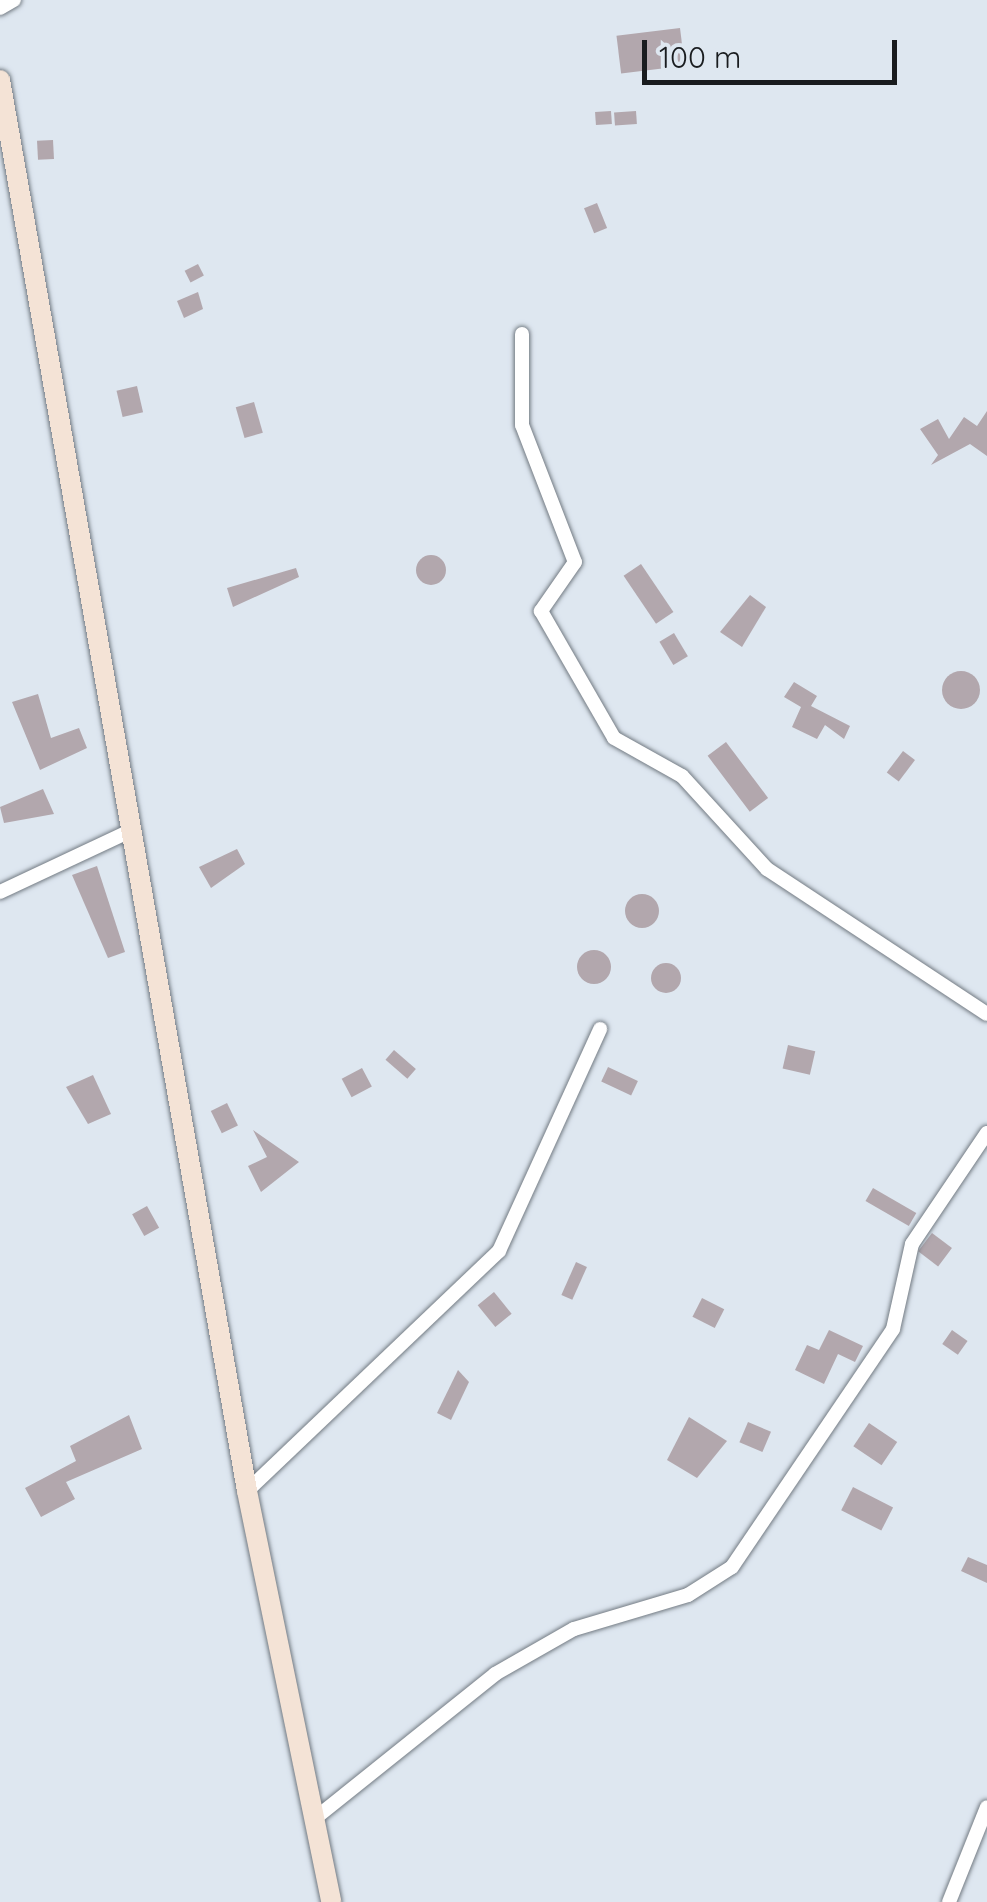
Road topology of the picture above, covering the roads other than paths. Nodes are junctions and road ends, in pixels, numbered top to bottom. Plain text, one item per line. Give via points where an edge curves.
1 (14, 0) edge
2 (0, 8) edge
3 (0, 80) edge
4 (522, 334) dead end
5 (130, 831) junction
6 (0, 892) edge
7 (987, 1014) edge
8 (600, 1029) dead end
9 (987, 1132) edge
10 (247, 1491) junction
11 (987, 1807) edge
12 (313, 1820) junction
13 (331, 1902) edge
14 (949, 1902) edge

1 - 2 street
3 - 5 main road
4 - 7 street via 522,425 575,562 541,612 614,738 682,776 767,869
5 - 6 street
5 - 10 main road
8 - 10 street via 499,1251
9 - 12 street via 912,1244 893,1330 732,1568 688,1595 574,1629 494,1674
10 - 12 main road
11 - 14 street
12 - 13 main road

